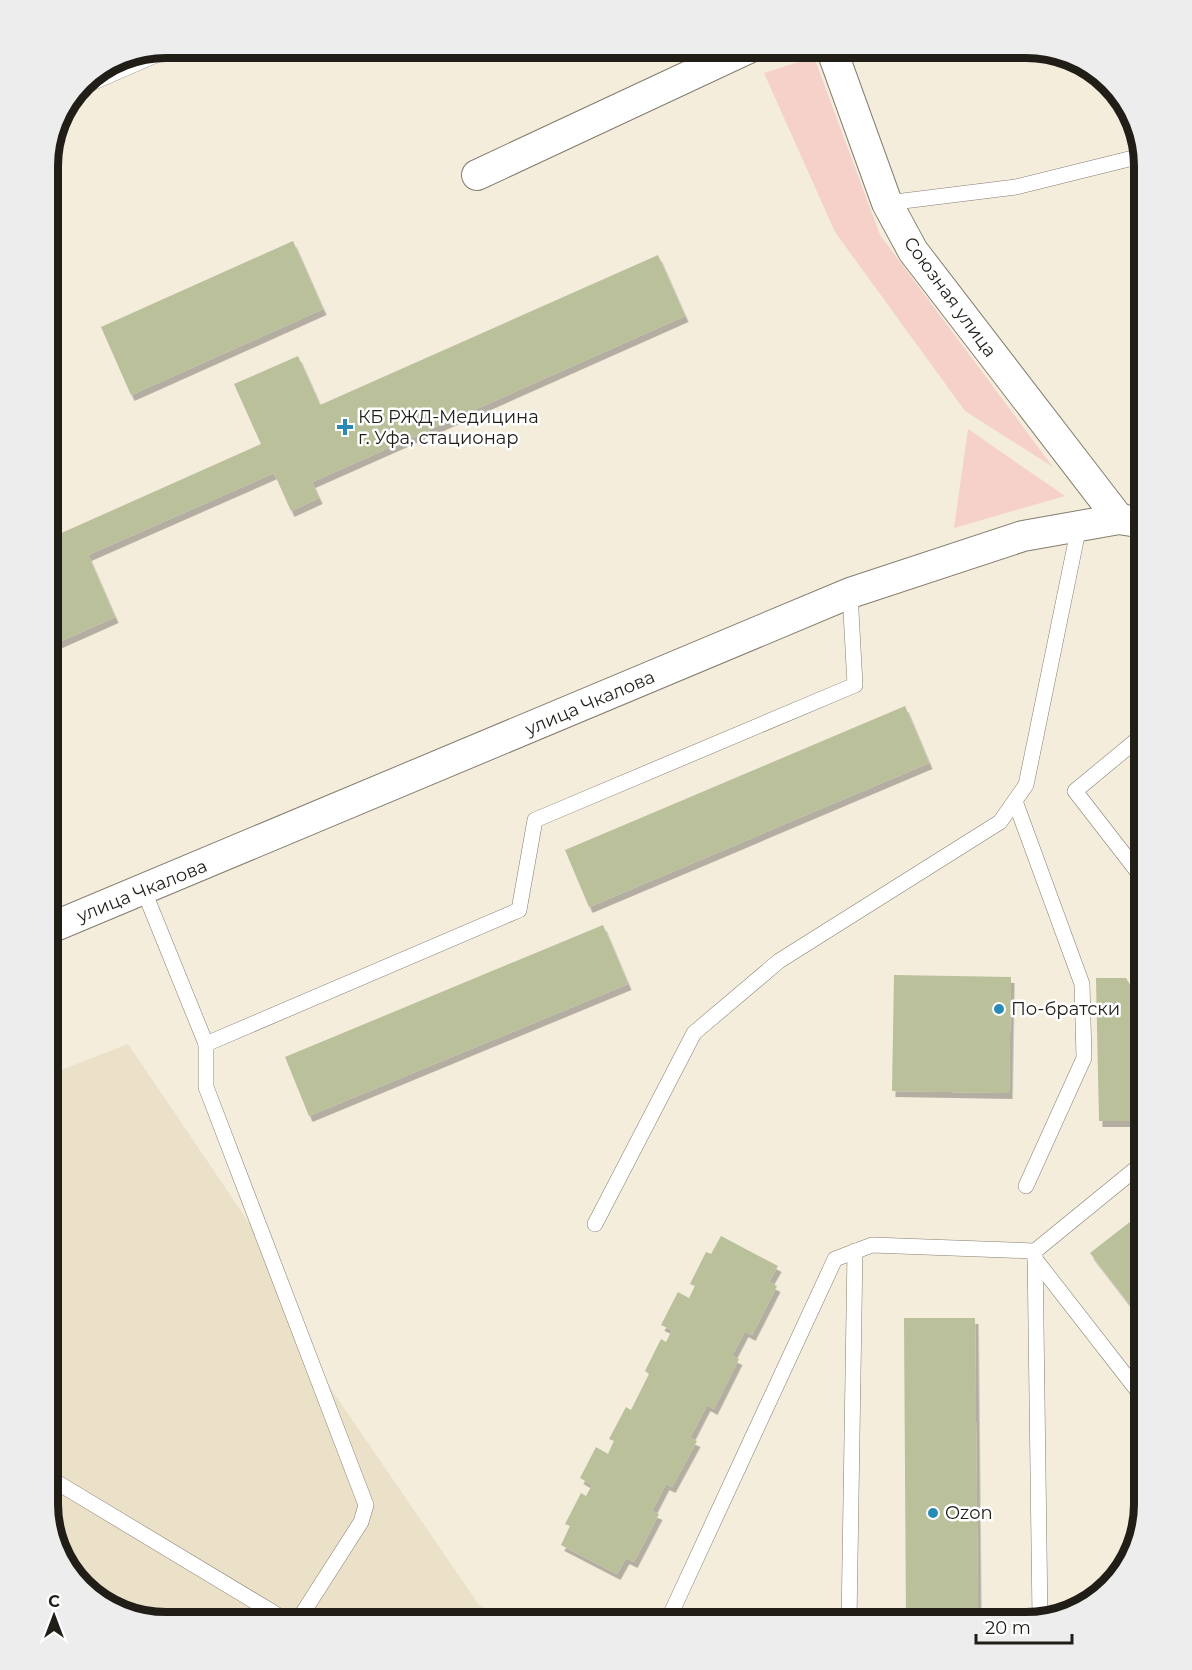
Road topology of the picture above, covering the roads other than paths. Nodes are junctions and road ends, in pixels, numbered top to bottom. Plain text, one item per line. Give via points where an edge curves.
1 (725, 59) edge
2 (835, 59) edge
3 (139, 62) edge
4 (108, 76) edge
5 (1133, 158) edge
6 (477, 175) dead end
7 (887, 203) junction
8 (1131, 521) edge
9 (1079, 526) junction
10 (850, 593) junction
11 (1134, 742) edge
12 (1015, 801) junction
13 (1134, 867) edge
14 (144, 891) junction
15 (58, 925) edge
16 (206, 1044) junction
17 (1134, 1171) edge
18 (1026, 1186) dead end
19 (595, 1224) dead end
20 (855, 1251) junction
21 (1035, 1255) junction
22 (1134, 1386) edge
23 (58, 1483) edge
24 (271, 1611) edge
25 (304, 1611) edge
26 (1040, 1611) edge
27 (672, 1612) edge
28 (849, 1612) edge

1 - 6 street
2 - 7 street, Союзная улица
3 - 4 lane
5 - 7 lane via 1016,187
7 - 8 street, Союзная улица via 913,251
8 - 9 street, улица Чкалова
9 - 10 street, улица Чкалова via 1023,536
9 - 12 lane via 1026,785
10 - 14 street, улица Чкалова
10 - 16 lane via 855,685 535,820 519,910
11 - 13 lane via 1075,791
12 - 18 lane via 1082,984 1084,1058
12 - 19 lane via 1000,822 779,961 694,1034
14 - 15 street, улица Чкалова
14 - 16 lane
16 - 25 lane via 206,1087 366,1505 361,1522
17 - 21 lane
20 - 21 lane via 872,1245
20 - 27 lane via 836,1259
20 - 28 lane
21 - 22 lane
21 - 26 lane
23 - 24 lane

